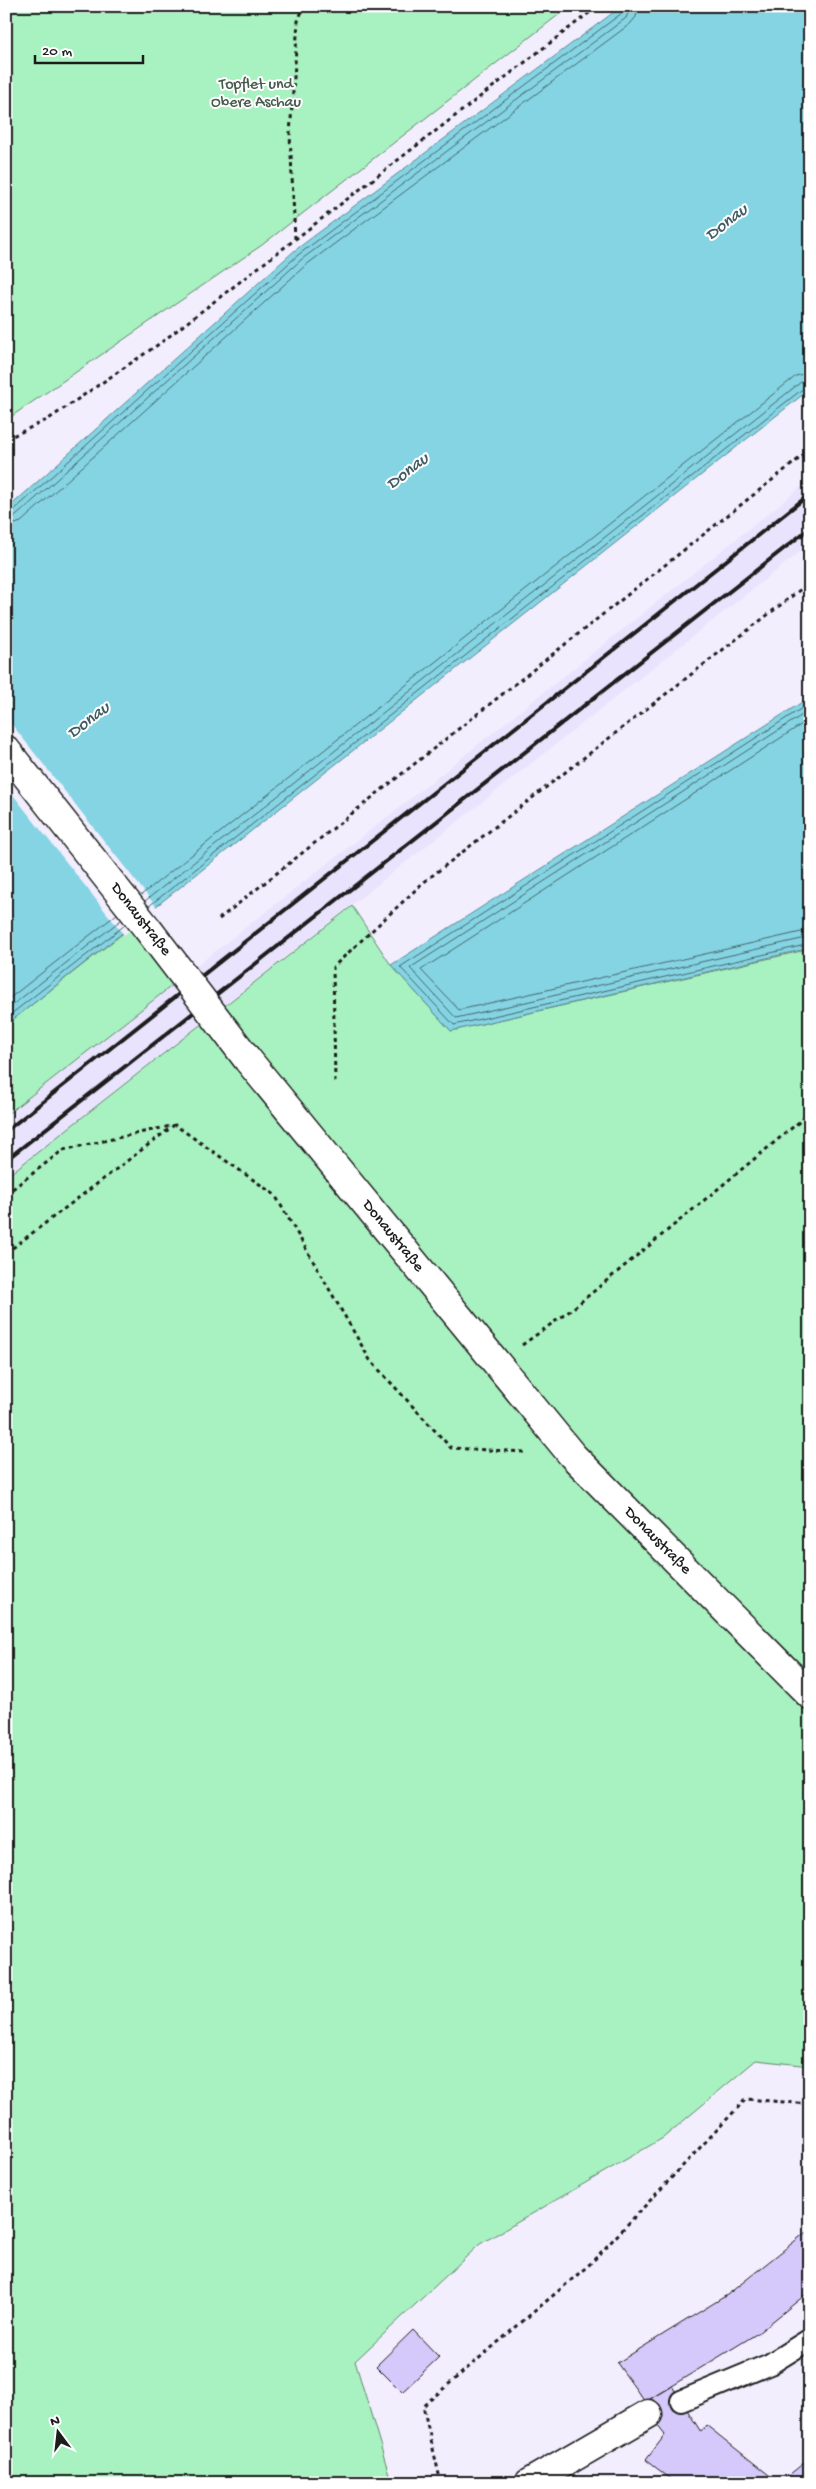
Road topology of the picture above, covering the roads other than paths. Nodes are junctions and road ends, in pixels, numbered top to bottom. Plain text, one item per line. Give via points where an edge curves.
1 (6, 750) edge
2 (810, 1695) edge
3 (810, 2339) edge
4 (681, 2401) dead end
5 (648, 2414) dead end
6 (529, 2483) edge

1 - 2 street, Donaustraße, bridge via 248,1060 572,1454
3 - 4 lane via 770,2364
5 - 6 street

